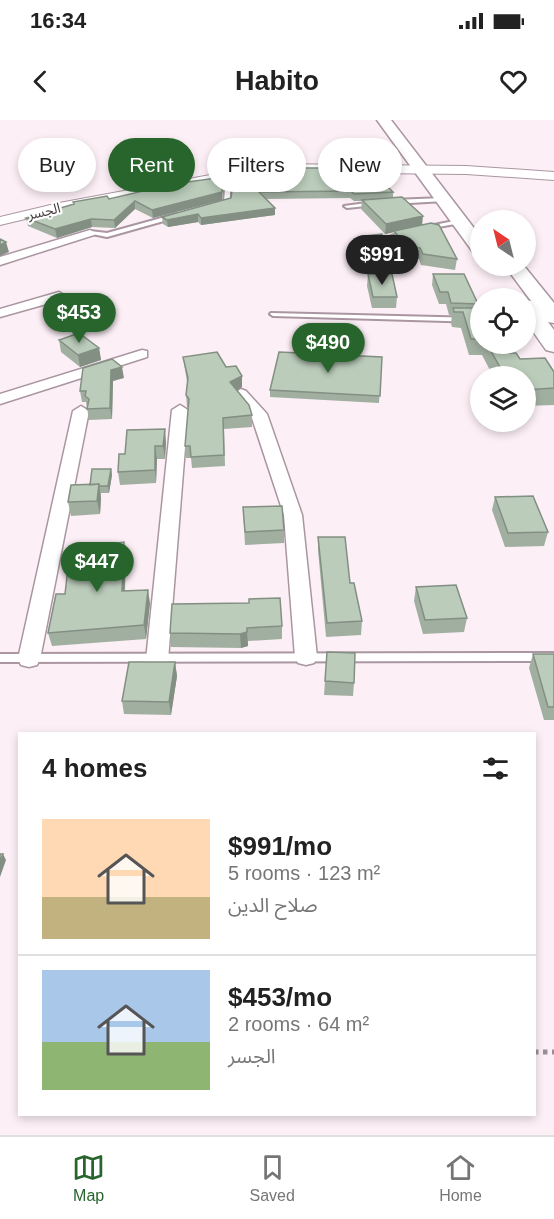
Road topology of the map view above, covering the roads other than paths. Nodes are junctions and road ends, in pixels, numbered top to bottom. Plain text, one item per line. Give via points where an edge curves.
1 (384, 120) edge
2 (399, 120) edge
3 (306, 168) edge
4 (420, 170) junction
5 (439, 170) junction
6 (554, 176) edge
7 (207, 180) edge
8 (227, 192) edge
9 (443, 200) junction
10 (208, 206) edge
11 (347, 206) dead end
12 (471, 210) edge
13 (185, 214) edge
14 (0, 221) edge
15 (459, 222) junction
16 (419, 228) edge
17 (410, 232) edge
18 (90, 233) joint
19 (470, 236) edge
20 (354, 244) dead end
21 (0, 261) edge
22 (501, 276) edge
23 (511, 288) edge
24 (59, 296) dead end
25 (0, 313) edge
26 (273, 314) dead end
27 (536, 318) edge
28 (470, 320) edge
29 (554, 345) edge
30 (142, 354) dead end
31 (242, 394) edge
32 (0, 399) edge
33 (180, 410) dead end
34 (81, 411) dead end
35 (306, 657) junction
36 (554, 657) edge
37 (0, 658) edge
38 (29, 659) junction
39 (157, 660) junction

1 - 4 highway
2 - 5 highway
3 - 4 street, الجسر
4 - 5 street, الجسر
4 - 9 highway
5 - 6 street, الجسر
5 - 12 highway
7 - 14 street, الجسر
8 - 10 lane via 226,202
9 - 11 lane
9 - 15 highway
13 - 18 lane via 107,234
15 - 16 lane
15 - 19 highway
17 - 20 lane via 382,242
18 - 21 street
22 - 23 highway
24 - 25 street
26 - 28 lane
27 - 29 highway
30 - 32 street
31 - 35 street via 259,414 293,515
33 - 39 street
34 - 38 street
35 - 36 lane
35 - 39 lane
37 - 38 lane
38 - 39 lane

